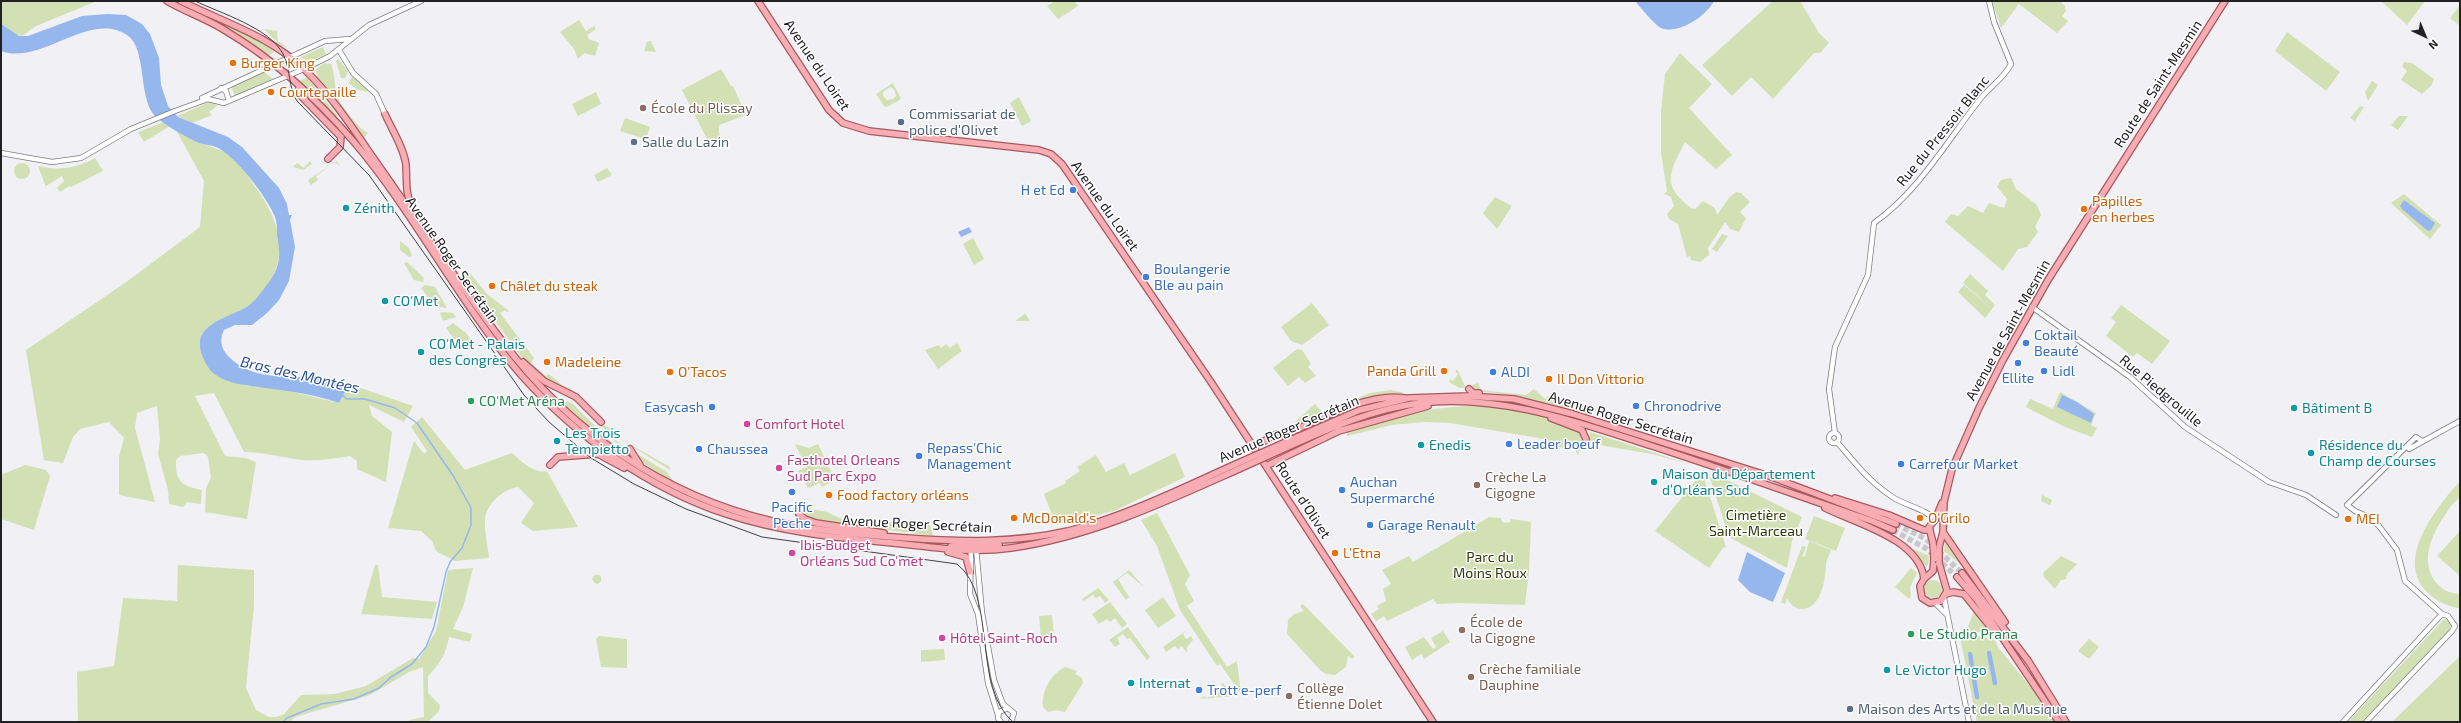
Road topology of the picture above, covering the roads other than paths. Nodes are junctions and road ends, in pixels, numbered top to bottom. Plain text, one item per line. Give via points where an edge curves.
1 (167, 1) edge
2 (181, 1) edge
3 (421, 1) edge
4 (758, 1) edge
5 (1989, 1) edge
6 (2225, 1) edge
7 (352, 38) junction
8 (339, 50) junction
9 (289, 57) junction
10 (272, 64) junction
11 (304, 69) junction
12 (286, 76) junction
13 (299, 87) junction
14 (220, 89) junction
15 (220, 101) junction
16 (229, 101) junction
17 (177, 111) junction
18 (385, 114) joint
19 (1, 153) edge
20 (328, 159) dead end
21 (2124, 160) joint
22 (417, 219) junction
23 (458, 278) junction
24 (1151, 293) joint
25 (2032, 307) junction
26 (1469, 389) dead end
27 (1409, 398) junction
28 (548, 399) junction
29 (1514, 399) junction
30 (1446, 402) junction
31 (561, 411) junction
32 (1538, 411) junction
33 (2460, 421) edge
34 (601, 422) dead end
35 (1835, 433) junction
36 (1586, 438) dead end
37 (2422, 441) junction
38 (1837, 442) junction
39 (1289, 443) junction
40 (1253, 447) junction
41 (630, 449) dead end
42 (2402, 453) junction
43 (550, 465) dead end
44 (1266, 466) junction
45 (642, 467) junction
46 (1238, 467) junction
47 (1947, 489) junction
48 (671, 491) junction
49 (1817, 494) junction
50 (1805, 498) junction
51 (733, 510) junction
52 (799, 514) dead end
53 (2336, 515) dead end
54 (731, 516) junction
55 (1935, 520) junction
56 (1942, 523) junction
57 (1896, 524) tunnel mouth
58 (1893, 530) tunnel mouth
59 (1930, 530) junction
60 (1943, 532) junction
61 (928, 539) junction
62 (898, 544) junction
63 (927, 547) junction
64 (974, 547) junction
65 (970, 572) junction
66 (1962, 573) tunnel mouth
67 (1957, 577) tunnel mouth
68 (1924, 579) junction
69 (980, 591) junction
70 (970, 594) junction
71 (1945, 596) junction
72 (1935, 603) junction
73 (1946, 614) junction
74 (2442, 614) junction
75 (2029, 662) junction
76 (2023, 666) junction
77 (1010, 709) junction
78 (998, 719) edge
79 (1011, 722) edge
80 (1433, 722) edge
81 (1969, 722) edge
82 (2059, 722) edge
83 (2066, 722) edge
84 (2343, 722) edge
85 (2366, 722) edge

1 - 10 main road, Avenue Roger Secrétain via 224,29
2 - 9 main road, Avenue Roger Secrétain via 269,42
3 - 7 street via 373,22
4 - 24 main road, Avenue du Loiret via 827,106 843,123 869,131 1039,150 1054,157 1064,166
5 - 35 street, Rue du Pressoir Blanc via 1994,22 2011,58 2010,67 1982,97 1924,175 1874,223 1868,275 1835,347 1829,389
6 - 21 main road, Route de Saint-Mesmin
7 - 8 street
7 - 9 street via 325,41
8 - 11 street
8 - 18 street via 353,73 376,94
9 - 10 street
9 - 11 main road, Avenue Roger Secrétain
10 - 12 main road, Avenue Roger Secrétain
10 - 14 street
11 - 12 street
11 - 22 main road, Avenue Roger Secrétain via 340,111
12 - 13 main road, Avenue Roger Secrétain
12 - 16 street
13 - 20 main road via 302,97 341,137 340,147
13 - 28 main road, Avenue Roger Secrétain via 368,159 486,330 521,374
14 - 15 street via 217,94
14 - 16 street via 226,91
14 - 17 street
15 - 16 street
15 - 17 street via 208,99
17 - 19 street via 131,129 88,155 70,161 52,162
18 - 22 main road via 403,154 406,165 406,194
21 - 25 main road, Avenue de Saint-Mesmin
22 - 23 main road, Avenue Roger Secrétain
23 - 28 main road, Avenue Roger Secrétain via 503,343
23 - 34 main road via 526,366 544,381 576,397
24 - 40 main road, Route d'Olivet
25 - 47 main road, Avenue de Saint-Mesmin via 1981,403 1956,458
25 - 53 street, Rue Piedgrouille via 2130,377 2185,427 2269,482 2306,495
26 - 29 main road via 1474,393
27 - 29 main road, Avenue Roger Secrétain via 1468,396
27 - 39 main road, Avenue Roger Secrétain via 1360,410
27 - 40 main road via 1394,396 1354,405 1285,435 1276,434
28 - 31 main road, Avenue Roger Secrétain
29 - 49 main road, Avenue Roger Secrétain via 1573,414 1769,476
30 - 32 main road, Avenue Roger Secrétain via 1482,402
30 - 39 main road, Avenue Roger Secrétain via 1391,408
30 - 44 main road via 1339,431
31 - 45 main road, Avenue Roger Secrétain via 610,448
31 - 48 main road, Avenue Roger Secrétain via 604,450
32 - 36 main road via 1582,430
32 - 50 main road, Avenue Roger Secrétain via 1706,463
33 - 37 street
35 - 38 street via 1839,436
35 - 38 street via 1829,438 1832,443
37 - 42 street
37 - 42 street via 2416,437
38 - 55 street via 1874,484 1896,499 1929,514
39 - 46 main road, Avenue Roger Secrétain, bridge
40 - 44 main road, Route d'Olivet
41 - 45 main road
42 - 74 street via 2347,505 2370,517 2378,526 2397,550 2405,581
43 - 48 main road via 558,457 598,454
44 - 80 main road, Route d'Olivet
45 - 51 main road, Avenue Roger Secrétain via 691,494
46 - 64 main road, Avenue Roger Secrétain via 1097,522 1050,534 997,541
46 - 64 main road, Avenue Roger Secrétain via 1146,510 1090,530 1027,546
47 - 55 main road
47 - 56 main road, Avenue de Saint-Mesmin
48 - 54 main road, Avenue Roger Secrétain
49 - 57 main road, Avenue Roger Secrétain
49 - 59 main road via 1845,500
50 - 58 main road, Avenue Roger Secrétain
50 - 68 main road via 1879,531 1898,543 1920,563
51 - 54 main road
51 - 61 main road, Avenue Roger Secrétain via 772,521 820,529
52 - 61 main road via 805,520 823,524
54 - 62 main road, Avenue Roger Secrétain via 789,531
55 - 56 main road
55 - 59 main road via 1930,525
56 - 60 main road, Avenue de Saint-Mesmin
59 - 68 main road, bridge via 1934,568
60 - 71 main road, Avenue de Saint-Mesmin, bridge via 1938,547 1939,563 1947,588
60 - 75 main road
61 - 64 main road, Avenue Roger Secrétain
62 - 63 main road, Avenue Roger Secrétain
62 - 65 main road via 961,554 968,560
63 - 64 main road, Avenue Roger Secrétain
63 - 64 main road
64 - 65 street
64 - 69 street
65 - 70 street
66 - 75 main road
67 - 76 main road
68 - 72 main road via 1920,586 1920,594 1926,601
69 - 70 street
69 - 77 street via 994,680 1002,701
70 - 78 street via 978,614 988,683
71 - 72 main road
71 - 73 street
71 - 76 main road via 1960,592 1967,596
72 - 73 street
73 - 81 street
74 - 84 street
74 - 85 street via 2454,622 2452,631
75 - 83 main road
76 - 82 main road
77 - 78 street via 1002,709
77 - 79 street via 1014,715

